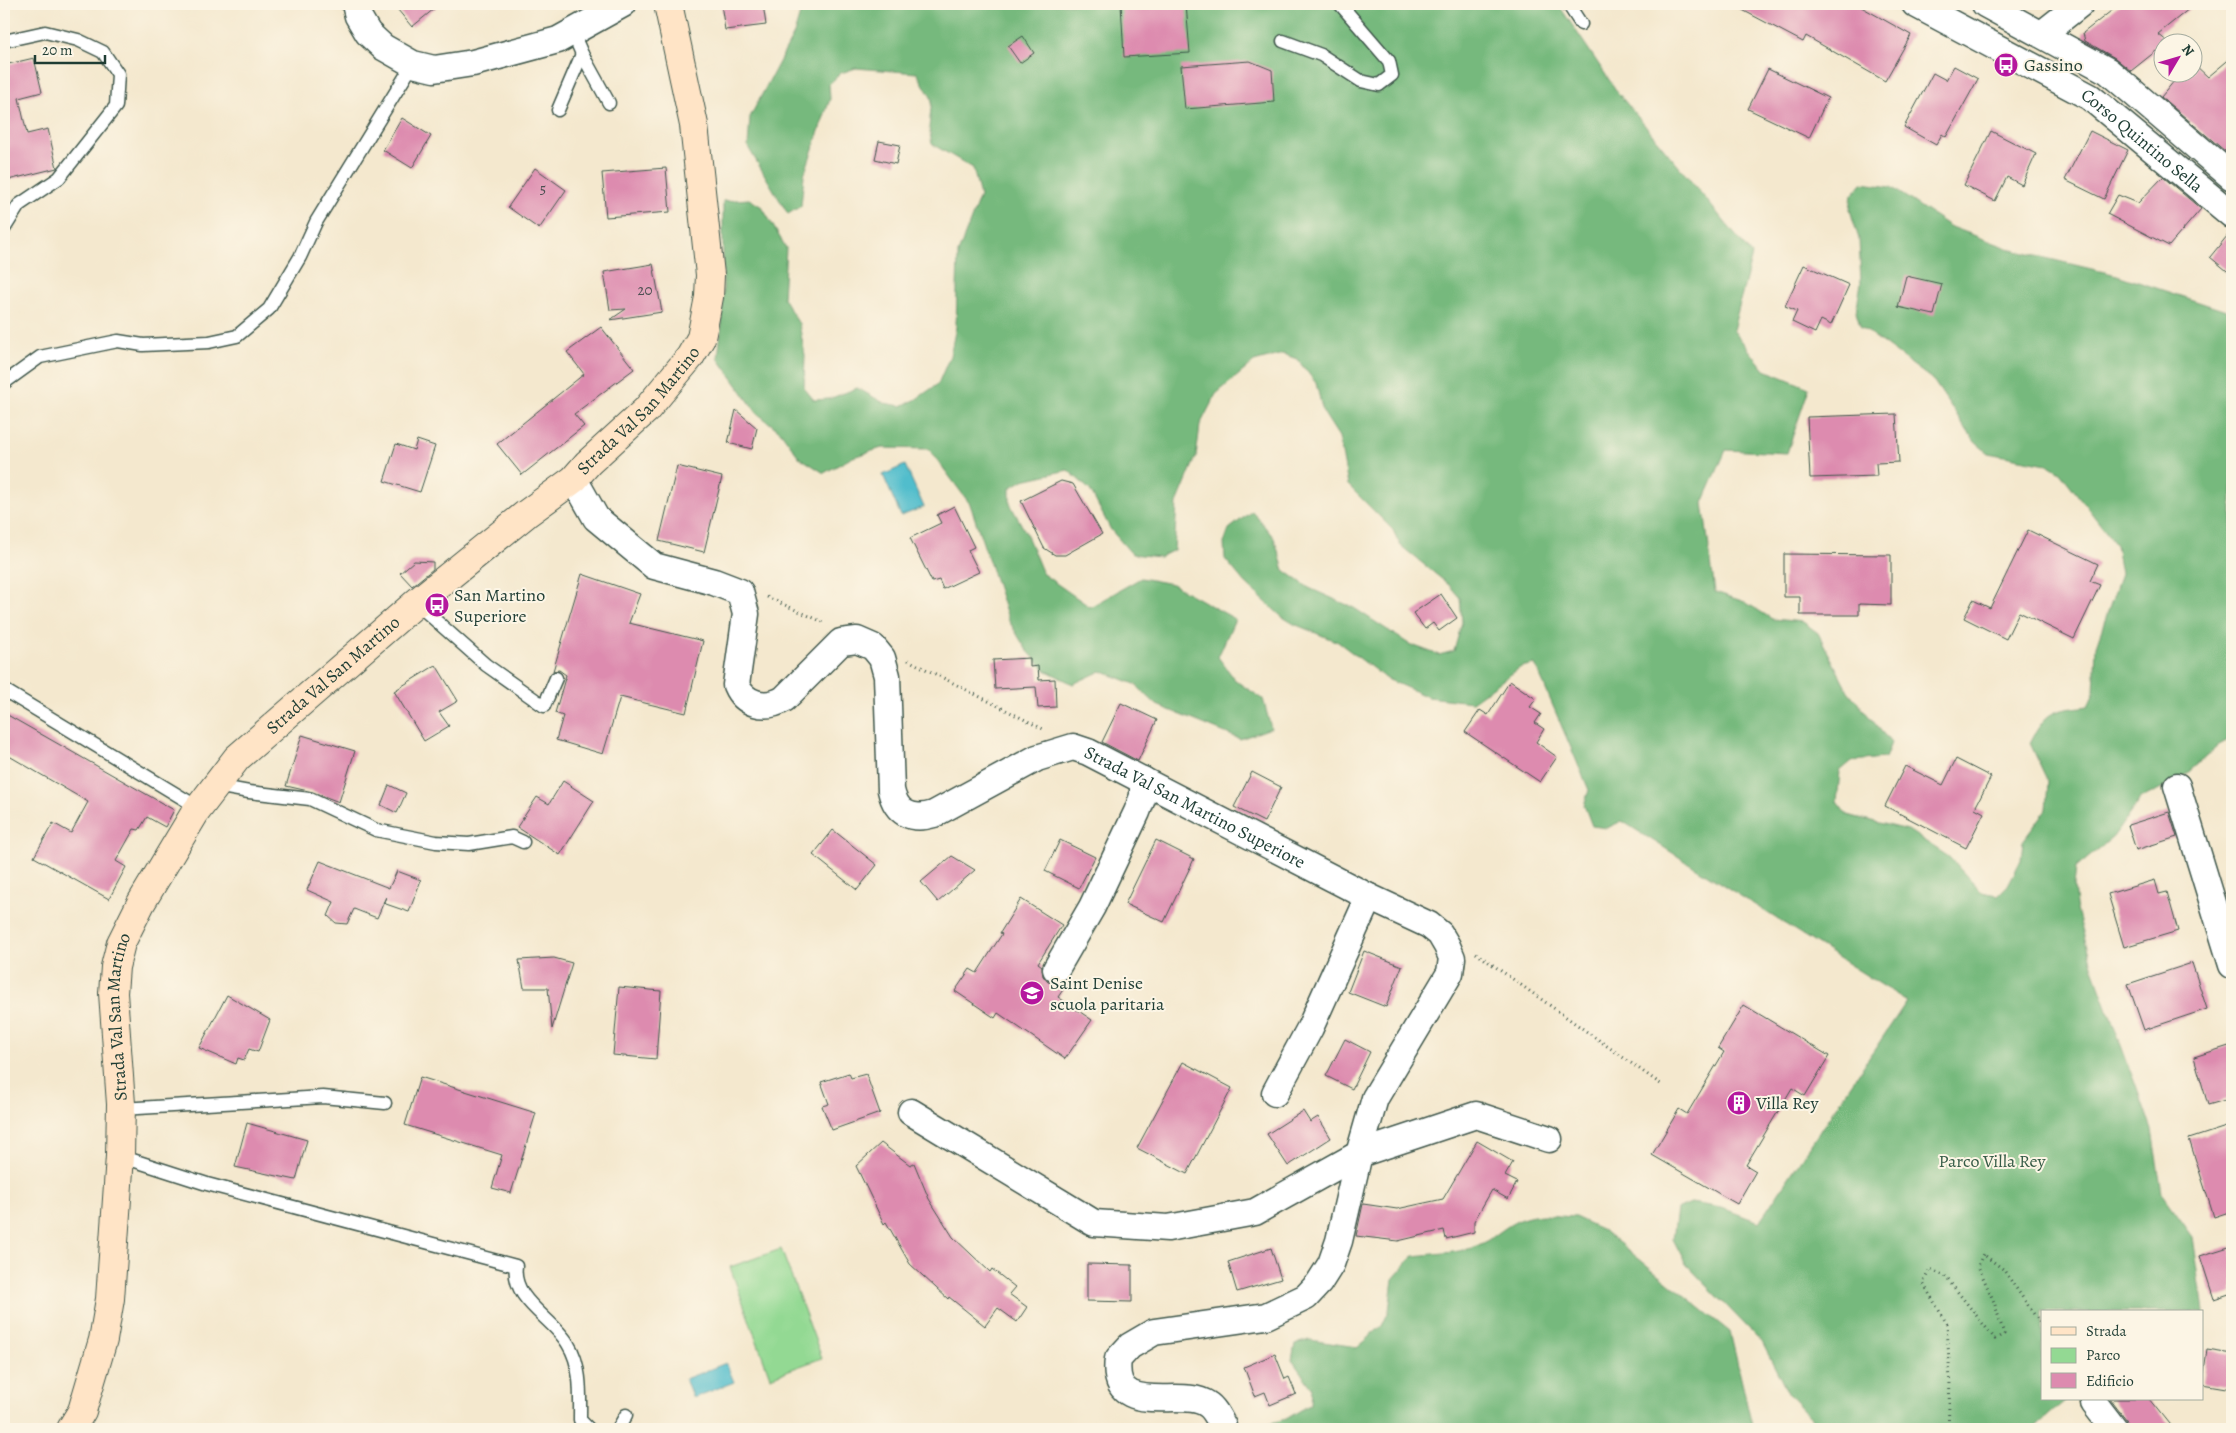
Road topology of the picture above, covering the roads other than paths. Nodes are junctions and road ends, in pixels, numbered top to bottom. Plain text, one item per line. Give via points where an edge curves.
1 (355, 4) edge
2 (623, 4) edge
3 (668, 4) edge
4 (1340, 4) edge
5 (1568, 4) edge
6 (1916, 4) edge
7 (1985, 4) edge
8 (2080, 4) edge
9 (1581, 24) dead end
10 (2042, 34) junction
11 (4, 41) edge
12 (1284, 41) dead end
13 (577, 42) junction
14 (414, 64) junction
15 (609, 103) dead end
16 (558, 110) dead end
17 (2232, 177) edge
18 (2232, 215) edge
19 (4, 229) edge
20 (4, 383) edge
21 (574, 479) junction
22 (416, 603) junction
23 (556, 678) dead end
24 (4, 690) edge
25 (1143, 780) junction
26 (216, 786) junction
27 (2176, 786) dead end
28 (199, 808) junction
29 (523, 842) dead end
30 (1369, 897) junction
31 (2232, 964) edge
32 (1056, 969) dead end
33 (1274, 1093) dead end
34 (385, 1103) dead end
35 (121, 1109) junction
36 (911, 1112) dead end
37 (1549, 1139) dead end
38 (1359, 1154) junction
39 (120, 1156) junction
40 (2094, 1403) dead end
41 (626, 1415) dead end
42 (71, 1429) edge
43 (589, 1429) edge
44 (618, 1429) edge
45 (1224, 1429) edge
46 (2114, 1429) edge

1 - 14 street via 368,33 383,48
2 - 13 street
3 - 21 street, Strada Val San Martino via 694,125 710,275 706,318 690,357 668,384
4 - 12 lane via 1389,61 1392,75 1379,85 1361,81 1321,55
5 - 9 lane
6 - 18 street, Corso Quintino Sella via 2090,97
7 - 10 street, Corso Quintino Sella
8 - 10 street
10 - 17 street, Corso Quintino Sella via 2108,71
11 - 19 lane via 45,32 78,40 103,52 118,74 116,106 59,178 18,205
13 - 14 street via 558,40 473,63 434,69
13 - 15 lane
13 - 16 lane
14 - 20 lane via 316,222 300,257 269,309 238,336 209,342 143,345 118,341 40,357
21 - 22 street, Strada Val San Martino
21 - 25 street, Strada Val San Martino Superiore via 596,518 654,566 740,592 746,614 736,685 740,694 752,702 767,705 784,699 832,649 848,640 873,647 882,658 887,676 891,790 894,802 904,813 923,818 934,814 1037,758 1074,747
22 - 23 lane via 486,665 544,706
22 - 26 street, Strada Val San Martino via 237,758
24 - 28 lane
25 - 30 street, Strada Val San Martino Superiore
25 - 32 street via 1143,796 1137,812 1092,907
26 - 28 street, Strada Val San Martino
26 - 29 lane via 310,799 376,830 436,842 469,844 512,837
27 - 31 street
28 - 35 street, Strada Val San Martino via 121,943 113,993
30 - 33 street via 1310,1028
30 - 38 street, Strada Val San Martino Superiore via 1429,925 1440,934 1452,958 1450,973 1375,1098
34 - 35 lane via 323,1096
35 - 39 street, Strada Val San Martino
36 - 38 street via 1094,1223 1168,1228 1255,1212
37 - 38 street via 1476,1115
38 - 45 street via 1331,1264 1306,1297 1266,1316 1154,1332 1130,1346 1118,1359 1118,1376 1131,1393 1142,1398 1197,1400 1207,1404
39 - 42 street, Strada Val San Martino via 104,1340 82,1411
39 - 43 lane via 207,1184 516,1266 519,1288 569,1345 580,1381 580,1420
40 - 46 street
41 - 44 lane

